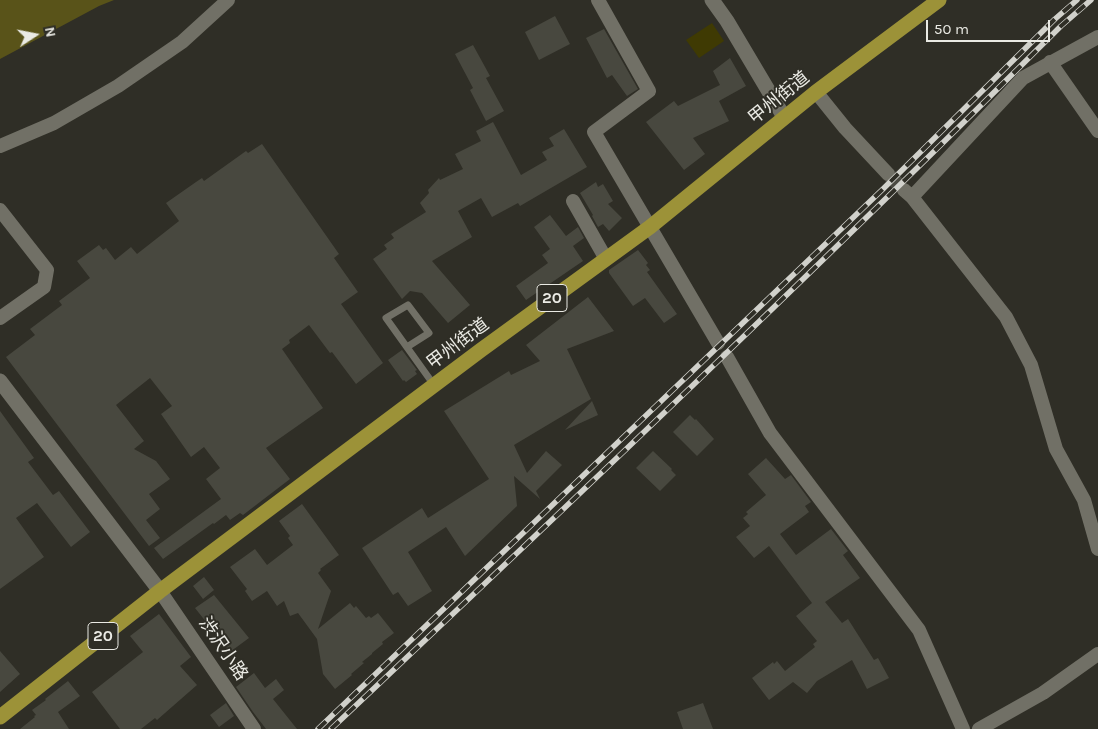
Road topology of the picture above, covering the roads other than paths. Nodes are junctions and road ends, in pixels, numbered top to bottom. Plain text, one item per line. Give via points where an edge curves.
1 (228, 0) edge
2 (598, 0) edge
3 (712, 0) edge
4 (939, 0) edge
5 (1098, 37) edge
6 (1050, 62) junction
7 (816, 92) junction
8 (784, 118) junction
9 (1098, 131) edge
10 (0, 146) edge
11 (888, 174) tunnel mouth
12 (573, 201) dead end
13 (0, 210) edge
14 (650, 227) junction
15 (606, 259) junction
16 (0, 318) edge
17 (718, 343) dead end
18 (407, 347) junction
19 (727, 357) dead end
20 (0, 380) edge
21 (435, 385) junction
22 (1098, 549) edge
23 (160, 591) junction
24 (1098, 654) edge
25 (0, 717) edge
26 (254, 729) edge
27 (963, 729) edge
28 (979, 729) edge

1 - 10 street via 182,42 118,86 54,123
2 - 14 street via 649,91 594,132
3 - 8 street
4 - 7 highway, 甲州街道 / 20
5 - 6 street
6 - 9 street
6 - 22 street via 1024,78 908,193 1006,317 1030,365 1056,449 1084,500
7 - 8 highway, 甲州街道 / 20
7 - 11 street
8 - 14 highway, 甲州街道 / 20
12 - 15 street
13 - 16 street via 47,270 44,287
14 - 15 highway, 甲州街道 / 20
14 - 17 street
15 - 21 highway, 甲州街道 / 20
18 - 18 lane via 386,318 408,305 429,333
18 - 21 lane
19 - 27 street via 770,433 919,630
20 - 23 street
21 - 23 highway, 甲州街道 / 20
23 - 25 highway, 甲州街道 / 20
23 - 26 street, 渋沢小路
24 - 28 street via 1044,693

